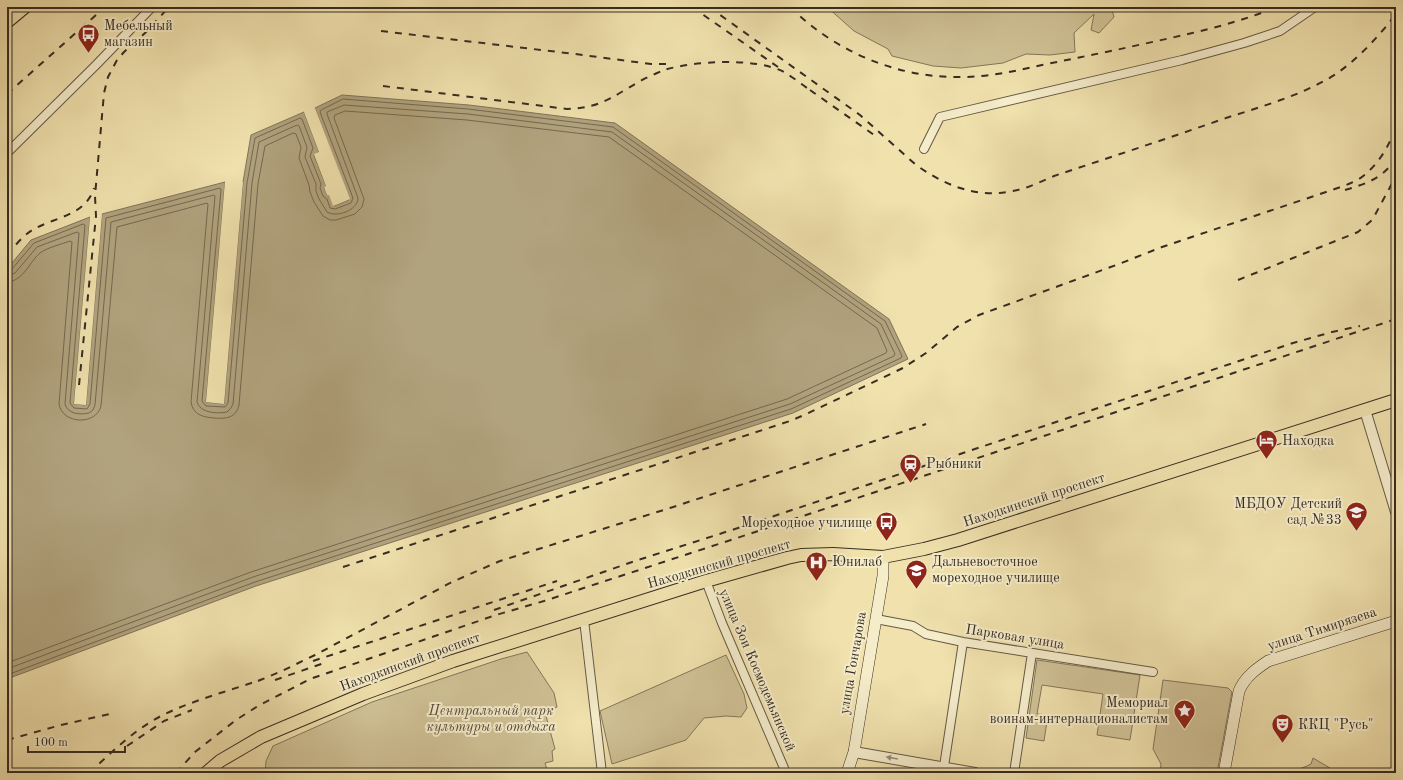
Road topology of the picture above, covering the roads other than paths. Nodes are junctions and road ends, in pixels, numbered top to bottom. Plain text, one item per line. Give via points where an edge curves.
1 (25, 7) edge
2 (152, 7) edge
3 (1315, 7) edge
4 (7, 22) edge
5 (924, 149) dead end
6 (7, 153) edge
7 (1396, 400) edge
8 (1365, 410) junction
9 (1396, 512) edge
10 (883, 557) junction
11 (706, 582) junction
12 (876, 619) junction
13 (584, 620) junction
14 (1396, 621) edge
15 (963, 642) junction
16 (1032, 653) junction
17 (1153, 672) dead end
18 (854, 752) junction
19 (784, 768) dead end
20 (943, 770) edge
21 (206, 773) edge
22 (602, 773) edge
23 (847, 773) edge
24 (975, 773) edge
25 (1014, 773) edge
26 (1224, 773) edge

1 - 4 main road
2 - 6 street
3 - 5 street via 1280,31 1244,43 940,117
7 - 8 main road, Находкинский проспект
8 - 9 street
8 - 10 main road, Находкинский проспект via 958,540
10 - 11 main road, Находкинский проспект via 834,554 801,556
10 - 12 main road, улица Гончарова via 883,576
11 - 13 main road, Находкинский проспект
11 - 19 street, улица Зои Космодемьянской
12 - 15 street, Парковая улица via 913,626 926,634
12 - 18 main road, улица Гончарова
13 - 21 main road, Находкинский проспект via 453,661 325,709 261,737 226,757
13 - 22 street
14 - 26 main road, улица Тимирязева via 1268,661 1256,669 1242,684 1237,698
15 - 16 street, Парковая улица
15 - 20 street
16 - 17 street, Парковая улица
16 - 25 street
20 -> 18 street
18 - 23 main road, улица Гончарова
20 - 24 street

